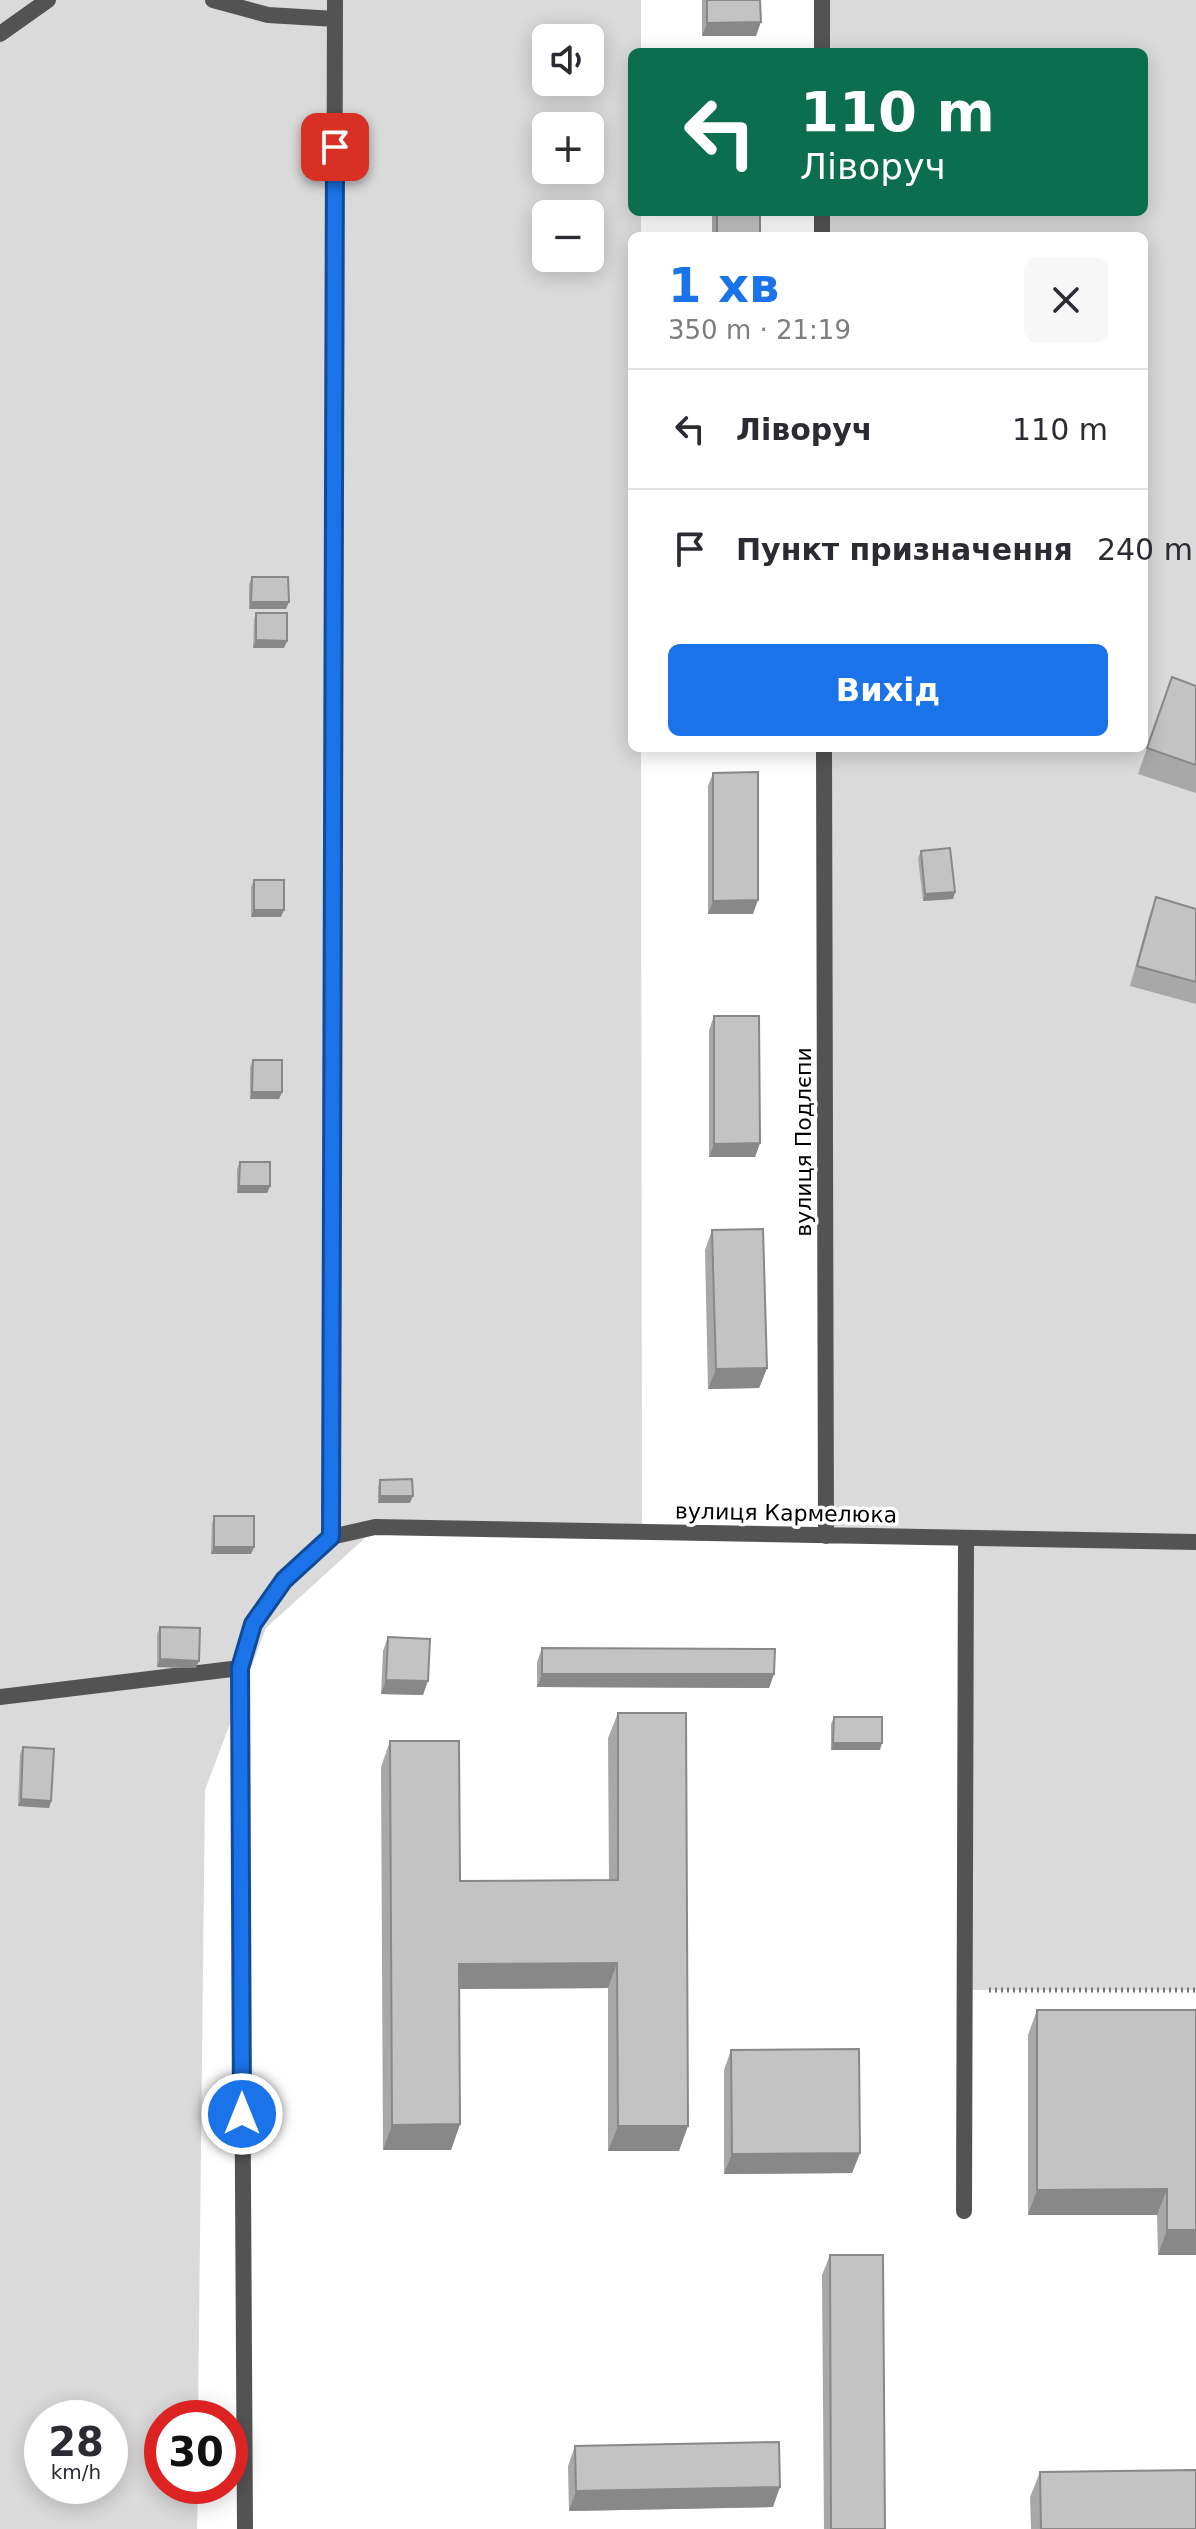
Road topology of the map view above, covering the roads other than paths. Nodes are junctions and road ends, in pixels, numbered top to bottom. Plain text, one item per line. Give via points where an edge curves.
1 (48, 0) edge
2 (213, 0) edge
3 (335, 0) edge
4 (822, 0) edge
5 (335, 19) junction
6 (0, 34) edge
7 (822, 48) edge
8 (824, 752) edge
9 (826, 1536) junction
10 (331, 1537) junction
11 (966, 1538) junction
12 (1196, 1542) edge
13 (240, 1668) junction
14 (0, 1697) edge
15 (964, 2211) dead end
16 (245, 2529) edge

1 - 6 street
2 - 5 street via 268,15
3 - 5 street
4 - 7 street
5 - 10 street
8 - 9 street, вулиця Подлєпи
9 - 10 street, вулиця Кармелюка via 375,1527
9 - 11 street, вулиця Кармелюка
10 - 13 street via 284,1580 253,1624
11 - 12 street, вулиця Кармелюка
11 - 15 street
13 - 14 street
13 - 16 street

